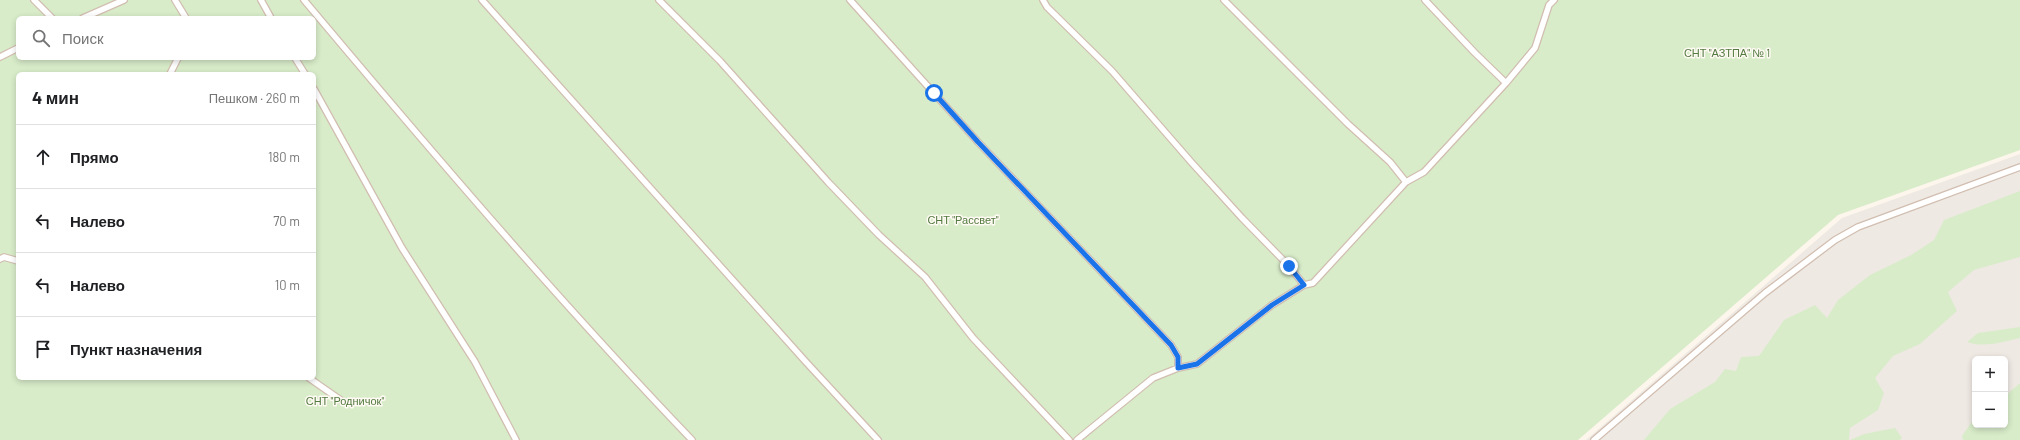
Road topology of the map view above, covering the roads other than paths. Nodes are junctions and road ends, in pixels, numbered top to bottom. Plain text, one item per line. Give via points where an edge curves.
1 (34, 0) edge
2 (124, 0) edge
3 (175, 0) edge
4 (261, 0) edge
5 (304, 0) edge
6 (482, 0) edge
7 (659, 0) edge
8 (850, 0) edge
9 (1043, 0) edge
10 (1224, 0) edge
11 (1425, 0) edge
12 (1554, 0) edge
13 (50, 16) edge
14 (88, 16) edge
15 (185, 16) edge
16 (271, 16) edge
17 (16, 49) edge
18 (0, 57) edge
19 (177, 60) edge
20 (296, 60) edge
21 (171, 72) edge
22 (304, 72) edge
23 (1506, 83) junction
24 (316, 93) edge
25 (2020, 167) edge
26 (1406, 182) junction
27 (0, 259) edge
28 (16, 260) edge
29 (1304, 285) junction
30 (1178, 368) junction
31 (312, 380) edge
32 (342, 401) dead end
33 (516, 440) edge
34 (692, 440) edge
35 (878, 440) edge
36 (1068, 440) edge
37 (1077, 440) edge
38 (1594, 440) edge

1 - 13 lane
2 - 14 lane
3 - 15 lane
4 - 16 lane
5 - 34 lane via 533,268 641,388
6 - 35 lane
7 - 36 lane via 720,61 828,182 879,235 925,277 973,338
8 - 30 lane via 978,142 1171,345 1178,357
9 - 29 lane via 1047,7 1112,71
10 - 26 lane via 1348,124 1390,162
11 - 23 lane
12 - 23 lane via 1549,5 1535,48
17 - 18 lane
19 - 21 lane
20 - 22 lane
23 - 26 lane via 1424,172
24 - 33 lane via 402,248 475,362
25 - 38 lane via 1858,227 1835,240 1765,293
26 - 29 lane via 1313,283
27 - 28 lane via 4,256
29 - 30 lane via 1272,305 1197,364
30 - 37 lane via 1153,378
31 - 32 lane

